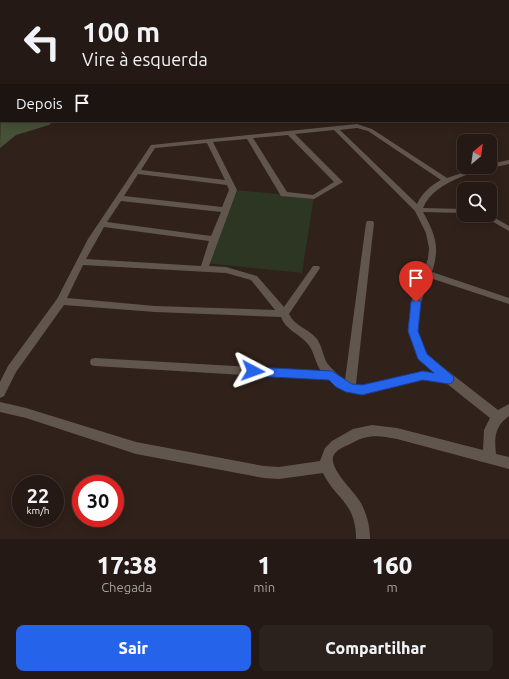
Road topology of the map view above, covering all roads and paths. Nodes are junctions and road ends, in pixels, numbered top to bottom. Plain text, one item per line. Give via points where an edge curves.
1 (335, 128) junction
2 (290, 133) junction
3 (249, 137) junction
4 (209, 140) junction
5 (509, 162) edge
6 (497, 165) edge
7 (136, 172) junction
8 (468, 174) edge
9 (447, 181) junction
10 (230, 183) junction
11 (119, 198) junction
12 (225, 210) junction
13 (418, 210) junction
14 (457, 211) edge
15 (497, 222) edge
16 (370, 223) dead end
17 (102, 224) junction
18 (509, 229) edge
19 (214, 239) junction
20 (81, 262) junction
21 (316, 268) dead end
22 (205, 269) junction
23 (427, 274) junction
24 (61, 301) junction
25 (509, 301) edge
26 (284, 314) junction
27 (96, 362) dead end
28 (332, 376) junction
29 (449, 379) junction
30 (350, 388) junction
31 (0, 393) edge
32 (0, 407) edge
33 (509, 410) edge
34 (498, 416) junction
35 (490, 458) junction
36 (509, 463) edge
37 (327, 466) junction
38 (363, 539) edge

1 - 2 street
1 - 9 street via 357,126 370,130
1 - 13 street
2 - 3 street
2 - 3 street via 339,182 314,197 284,194
3 - 4 street
4 - 7 street via 153,146
4 - 10 street
5 - 6 street
7 - 10 street
7 - 11 street
8 - 9 street
9 - 13 street via 432,188 424,196
10 - 12 street via 233,190
11 - 12 street
11 - 17 street
12 - 19 street
13 - 14 street
13 - 23 street via 430,233 433,248
15 - 18 street
16 - 30 street
17 - 19 street
17 - 20 street
19 - 22 street
20 - 22 street
20 - 24 street
21 - 26 street
22 - 26 street via 226,270 254,278
23 - 25 street
23 - 29 street via 416,302 413,331 422,356
24 - 26 street via 155,309
24 - 31 street via 12,369
26 - 28 street via 288,323 313,342 323,365
27 - 28 street
28 - 30 street
29 - 30 street via 423,376 371,389
29 - 34 street
32 - 37 street via 136,448 264,472 279,473
33 - 34 street
34 - 35 street via 488,434
35 - 36 street
35 - 37 street via 392,432 364,431 335,445 329,451
37 - 38 street via 360,514

